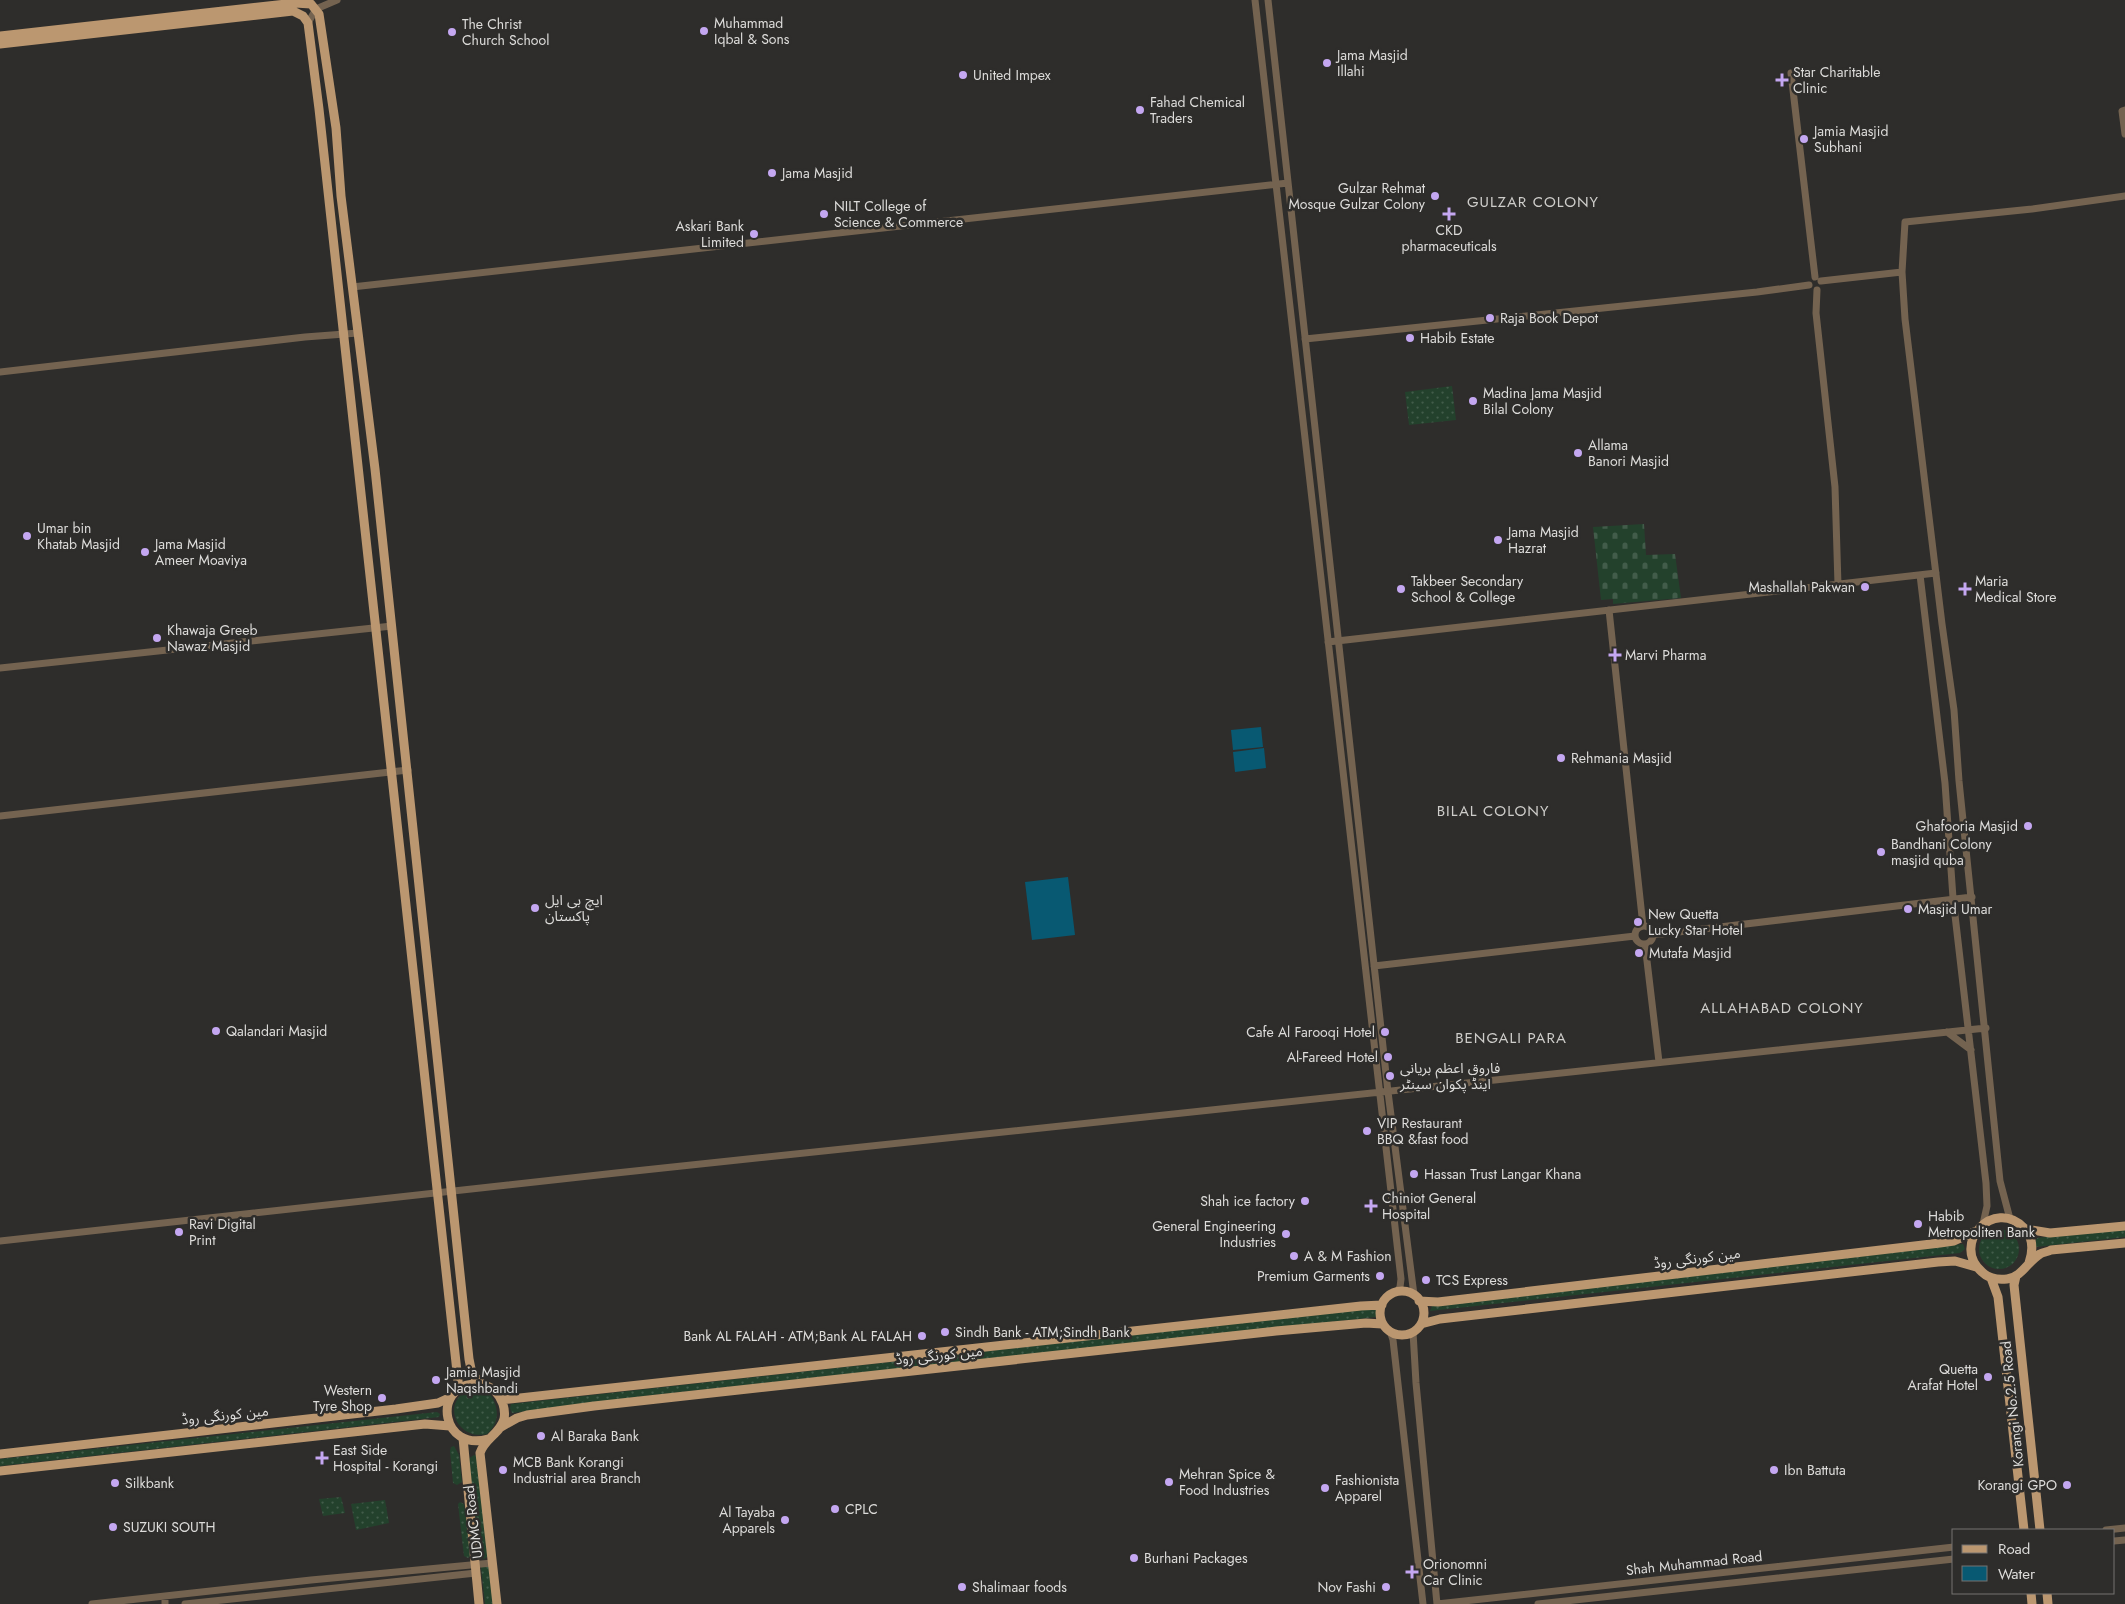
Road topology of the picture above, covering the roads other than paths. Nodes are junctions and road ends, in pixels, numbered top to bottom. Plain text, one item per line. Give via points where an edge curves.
1 (337, 0) edge
2 (1256, 0) edge
3 (1268, 0) edge
4 (316, 9) junction
5 (308, 23) junction
6 (0, 36) edge
7 (0, 44) edge
8 (1790, 73) dead end
9 (2125, 110) edge
10 (2125, 134) edge
11 (1288, 183) junction
12 (1276, 184) junction
13 (2125, 196) edge
14 (1902, 272) junction
15 (1818, 279) junction
16 (1809, 285) junction
17 (352, 287) junction
18 (1817, 290) junction
19 (340, 298) junction
20 (358, 333) junction
21 (344, 334) junction
22 (1310, 338) junction
23 (0, 372) edge
24 (1936, 573) junction
25 (1920, 575) junction
26 (1838, 585) junction
27 (1609, 610) junction
28 (392, 626) junction
29 (376, 627) junction
30 (1338, 640) junction
31 (1328, 642) junction
32 (0, 668) edge
33 (408, 770) junction
34 (391, 772) junction
35 (0, 816) edge
36 (1972, 897) junction
37 (1953, 898) junction
38 (1643, 926) junction
39 (1653, 935) junction
40 (1635, 936) junction
41 (1645, 944) junction
42 (1374, 966) junction
43 (1986, 1028) junction
44 (1969, 1030) junction
45 (1947, 1032) junction
46 (1971, 1050) junction
47 (1659, 1062) junction
48 (1388, 1092) junction
49 (1378, 1093) junction
50 (451, 1192) junction
51 (437, 1193) junction
52 (2010, 1219) junction
53 (2125, 1226) edge
54 (1980, 1228) junction
55 (2026, 1229) junction
56 (0, 1241) edge
57 (2125, 1243) edge
58 (2029, 1263) junction
59 (1976, 1267) junction
60 (2016, 1276) junction
61 (1991, 1278) junction
62 (1397, 1292) junction
63 (1417, 1298) junction
64 (1382, 1305) junction
65 (1382, 1324) junction
66 (1421, 1324) junction
67 (1390, 1331) junction
68 (1413, 1332) junction
69 (482, 1384) junction
70 (459, 1390) junction
71 (451, 1397) junction
72 (502, 1400) junction
73 (450, 1426) junction
74 (501, 1427) junction
75 (463, 1438) junction
76 (488, 1439) junction
77 (0, 1454) edge
78 (0, 1471) edge
79 (2024, 1529) edge
80 (2040, 1529) edge
81 (1952, 1547) edge
82 (1952, 1559) edge
83 (492, 1563) junction
84 (476, 1568) junction
85 (1751, 1569) junction
86 (311, 1580) junction
87 (1752, 1581) junction
88 (249, 1587) junction
89 (312, 1589) junction
90 (250, 1596) junction
91 (165, 1600) edge
92 (110, 1603) edge
93 (92, 1604) edge
94 (185, 1604) edge
95 (479, 1604) edge
96 (497, 1604) edge
97 (1423, 1604) edge
98 (1437, 1604) edge
99 (1538, 1604) edge

1 - 4 street
2 - 12 street
3 - 11 street
4 - 5 street
4 - 6 main road via 311,4 295,3
4 - 17 main road via 321,19 336,128
5 - 7 main road via 293,11
5 - 19 main road
8 - 15 street
9 - 10 street via 2122,110
11 - 12 street
11 - 22 street
12 - 17 street
12 - 31 street
13 - 14 street via 1905,222
14 - 15 street
14 - 24 street
15 - 16 street via 1811,279
15 - 18 street via 1821,286
16 - 18 street
16 - 22 street
17 - 19 main road
17 - 20 main road
18 - 26 street via 1816,313 1836,487
19 - 21 main road
20 - 21 street
20 - 28 main road
21 - 23 street
21 - 29 main road
22 - 30 street
24 - 25 street
24 - 36 street via 1954,710
25 - 26 street
25 - 37 street via 1945,783
26 - 27 street
27 - 30 street
27 - 38 street
28 - 29 street
28 - 33 main road
29 - 32 street
29 - 34 main road
30 - 31 street
30 - 42 street
31 - 49 street
33 - 34 street
33 - 50 main road
34 - 35 street
34 - 51 main road
36 - 37 street
36 - 43 street
37 - 39 street
37 - 44 street
38 - 39 street via 1649,928
38 - 40 street
39 - 41 street
40 - 41 street via 1637,941
40 - 42 street
41 - 47 street
42 - 48 street
43 - 44 street
43 - 52 street via 2000,1180
44 - 45 street
44 - 46 street
45 - 46 street
45 - 47 street
46 - 54 street via 1986,1183 1987,1206
47 - 48 street
48 - 49 street
48 - 63 street
49 - 50 street
49 - 62 street via 1401,1279
50 - 51 street
50 - 69 main road via 470,1366 475,1379
51 - 56 street
51 - 70 main road
52 - 54 main road via 1991,1220
52 - 55 main road
53 - 55 main road via 2050,1233
54 - 59 main road via 1972,1239
54 - 63 main road, مین کورنگی روڈ via 1940,1244 1438,1302
55 - 58 main road via 2032,1246
57 - 58 main road via 2051,1250
58 - 60 main road
59 - 61 main road
59 - 66 main road via 1955,1261 1938,1262 1446,1318
60 - 61 main road
60 - 80 main road, Korangi No.2.5 Road via 2014,1285
61 - 79 main road, Korangi No.2.5 Road via 1998,1297
62 - 63 main road
62 - 64 main road via 1388,1296
63 - 66 main road via 1424,1312
64 - 65 main road
64 - 72 main road, مین کورنگی روڈ
65 - 67 main road
65 - 74 main road, مین کورنگی روڈ via 1276,1331 594,1406 527,1415
66 - 68 main road
67 - 68 main road via 1401,1335
67 - 97 street
68 - 98 street
69 - 70 main road via 470,1384
69 - 72 main road via 495,1391
70 - 71 main road
71 - 73 main road via 447,1416
71 - 77 main road, مین کورنگی روڈ via 438,1403 396,1410
72 - 74 main road via 504,1418
73 - 75 main road
73 - 78 main road via 425,1424
74 - 76 main road
75 - 76 main road via 471,1441
75 - 84 main road, UDMC Road
76 - 83 main road, UDMC Road via 480,1453 480,1462
81 - 85 street, Shah Muhammad Road
82 - 87 street, Shah Muhammad Road
83 - 84 street
83 - 96 main road, UDMC Road
84 - 86 street
84 - 89 street
84 - 95 main road, UDMC Road
85 - 87 street
85 - 98 street, Shah Muhammad Road
86 - 88 street
86 - 89 street
87 - 99 street, Shah Muhammad Road
88 - 90 street
88 - 91 street
89 - 90 street
90 - 94 street
91 - 92 street
92 - 93 street

